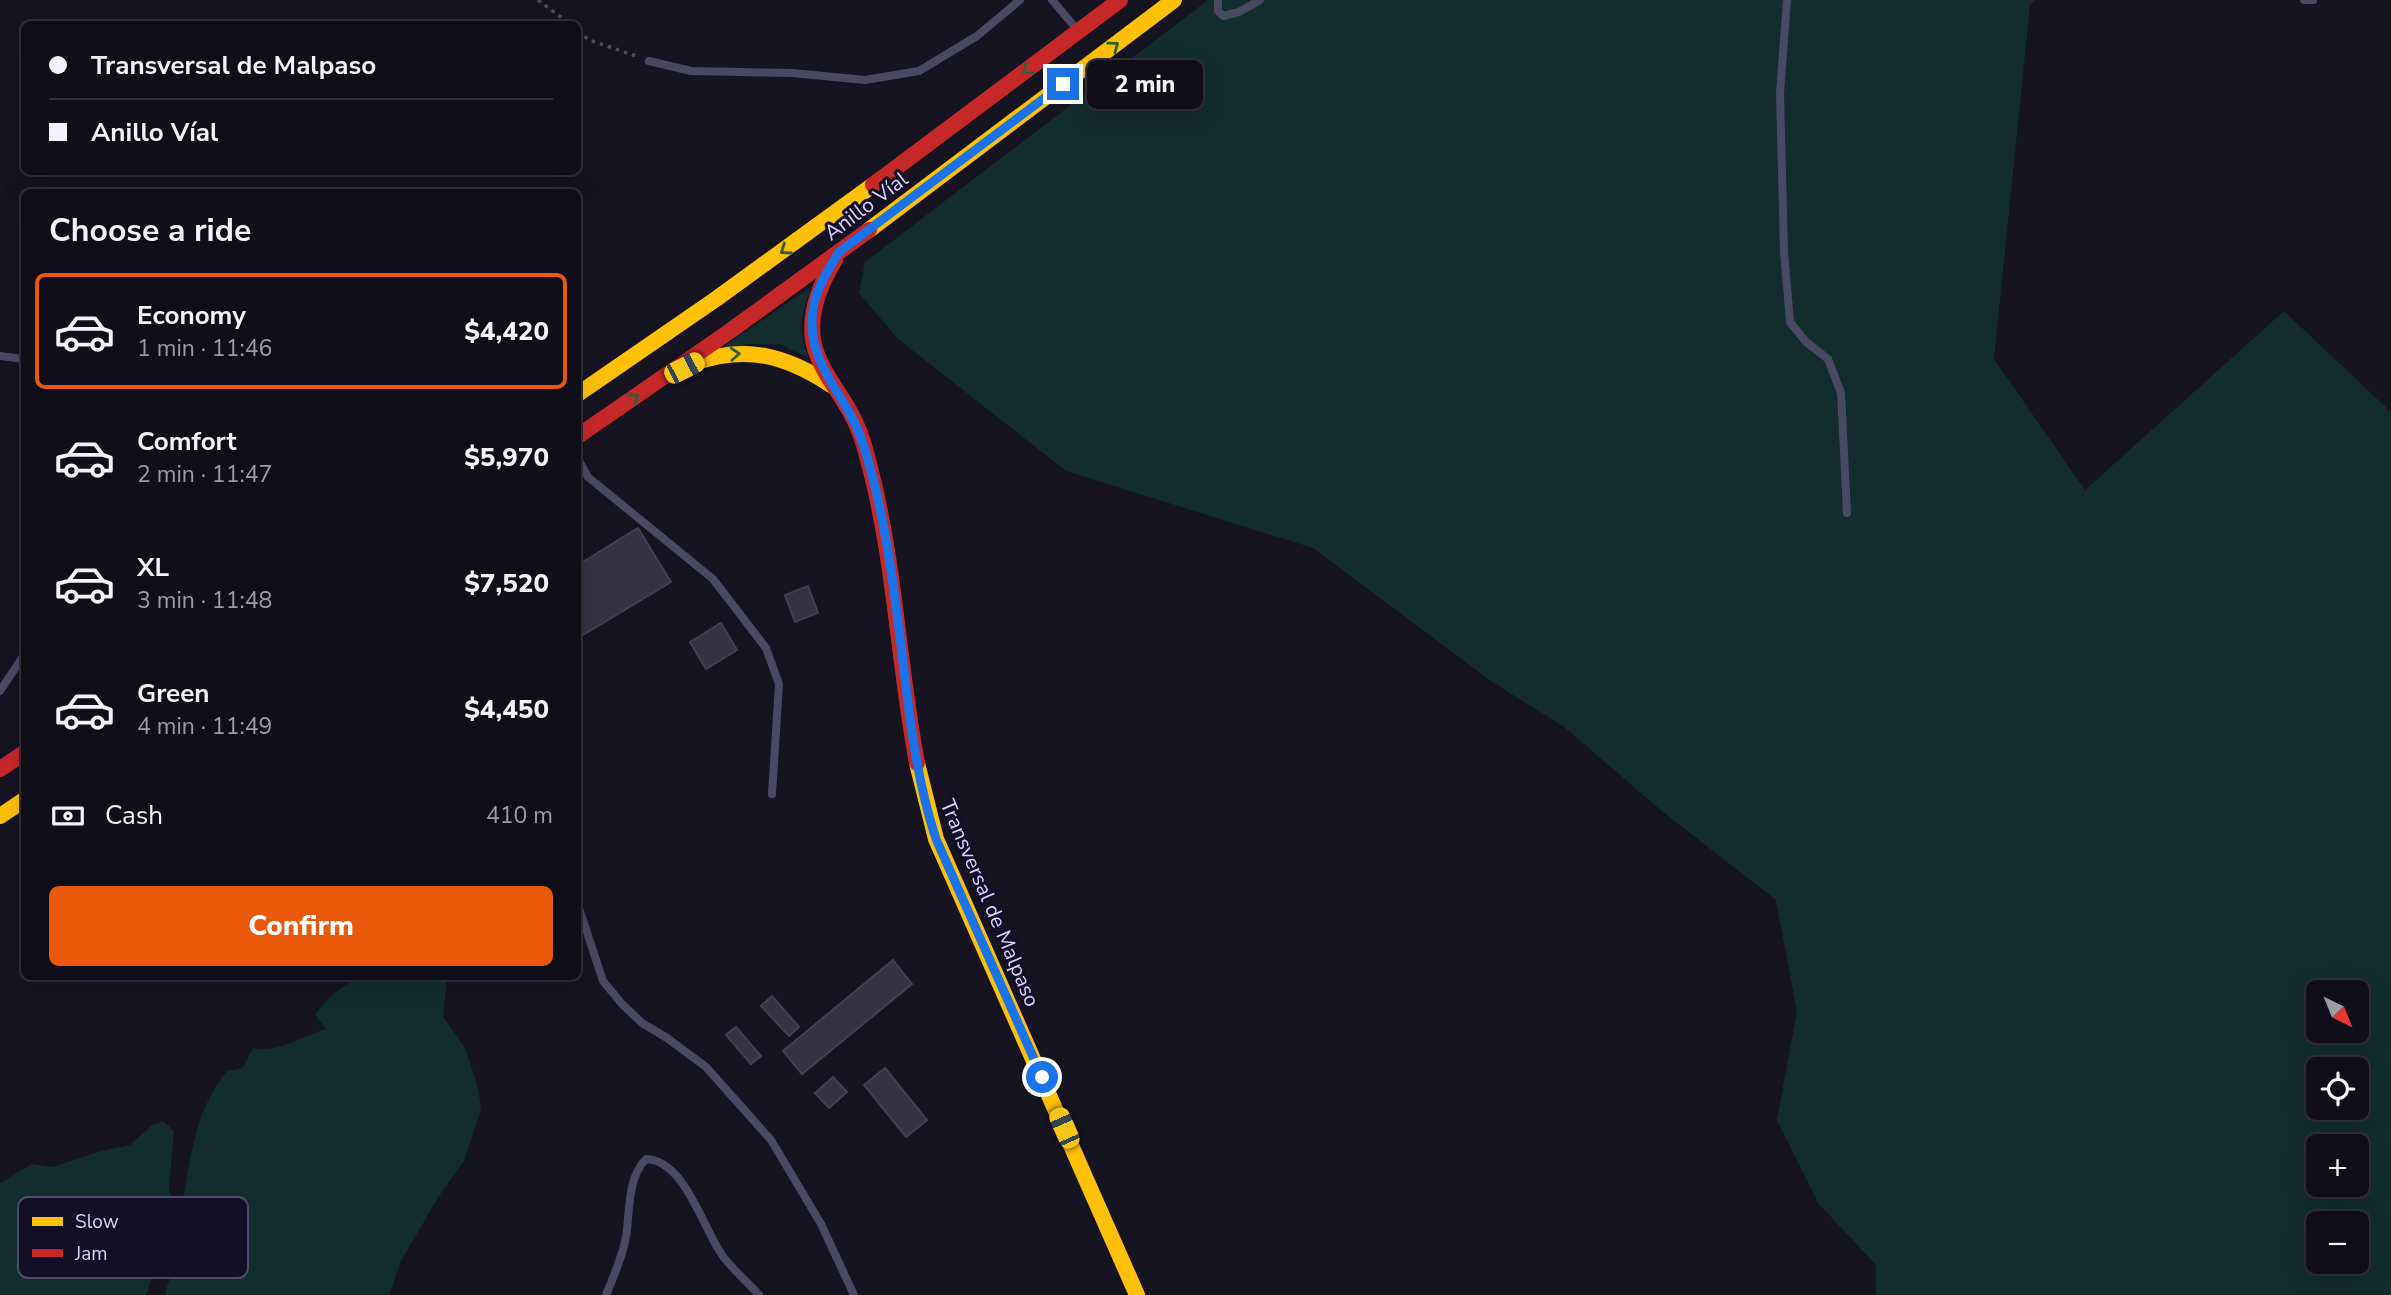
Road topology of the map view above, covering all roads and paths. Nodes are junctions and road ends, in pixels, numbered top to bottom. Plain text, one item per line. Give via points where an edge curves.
1 (538, 0) edge
2 (1020, 0) edge
3 (1052, 0) edge
4 (1121, 0) edge
5 (1174, 0) edge
6 (1218, 0) edge
7 (1260, 0) edge
8 (1787, 0) edge
9 (2304, 0) edge
10 (2313, 0) edge
11 (565, 21) edge
12 (1079, 31) junction
13 (581, 33) edge
14 (649, 61) joint
15 (839, 252) junction
16 (0, 356) edge
17 (21, 359) edge
18 (670, 375) junction
19 (836, 388) junction
20 (581, 392) edge
21 (581, 434) edge
22 (581, 464) edge
23 (1847, 513) dead end
24 (21, 660) edge
25 (0, 691) edge
26 (21, 755) edge
27 (0, 768) edge
28 (772, 794) dead end
29 (21, 802) edge
30 (0, 816) edge
31 (581, 914) edge
32 (606, 1295) edge
33 (760, 1295) edge
34 (854, 1295) edge
35 (1137, 1295) edge

1 - 11 path
2 - 14 lane via 977,36 919,71 865,80 691,71
3 - 12 lane
4 - 12 main road, Anillo Víal
15 -> 5 main road, Anillo Víal
6 - 7 lane via 1217,11 1223,16
8 - 23 lane via 1780,93 1790,322 1828,359 1841,393
9 - 10 lane
12 -> 20 main road, Anillo Víal via 815,229
13 - 14 path
15 - 18 main road, Anillo Víal
15 - 19 main road, Transversal de Malpaso via 822,279 812,324 814,347
16 - 17 lane
18 -> 19 main road, Transversal de Malpaso via 697,361 755,353 785,359
21 -> 18 main road, Anillo Víal
19 - 35 main road, Transversal de Malpaso via 862,439 876,491 924,804
22 - 28 lane via 588,477 713,579 766,648 779,684
24 - 25 lane
26 - 27 main road
29 - 30 main road
31 - 34 lane via 603,981 622,1004 706,1067 771,1140 821,1224
32 - 33 lane via 623,1248 638,1168 646,1159 653,1159 676,1176 724,1258

